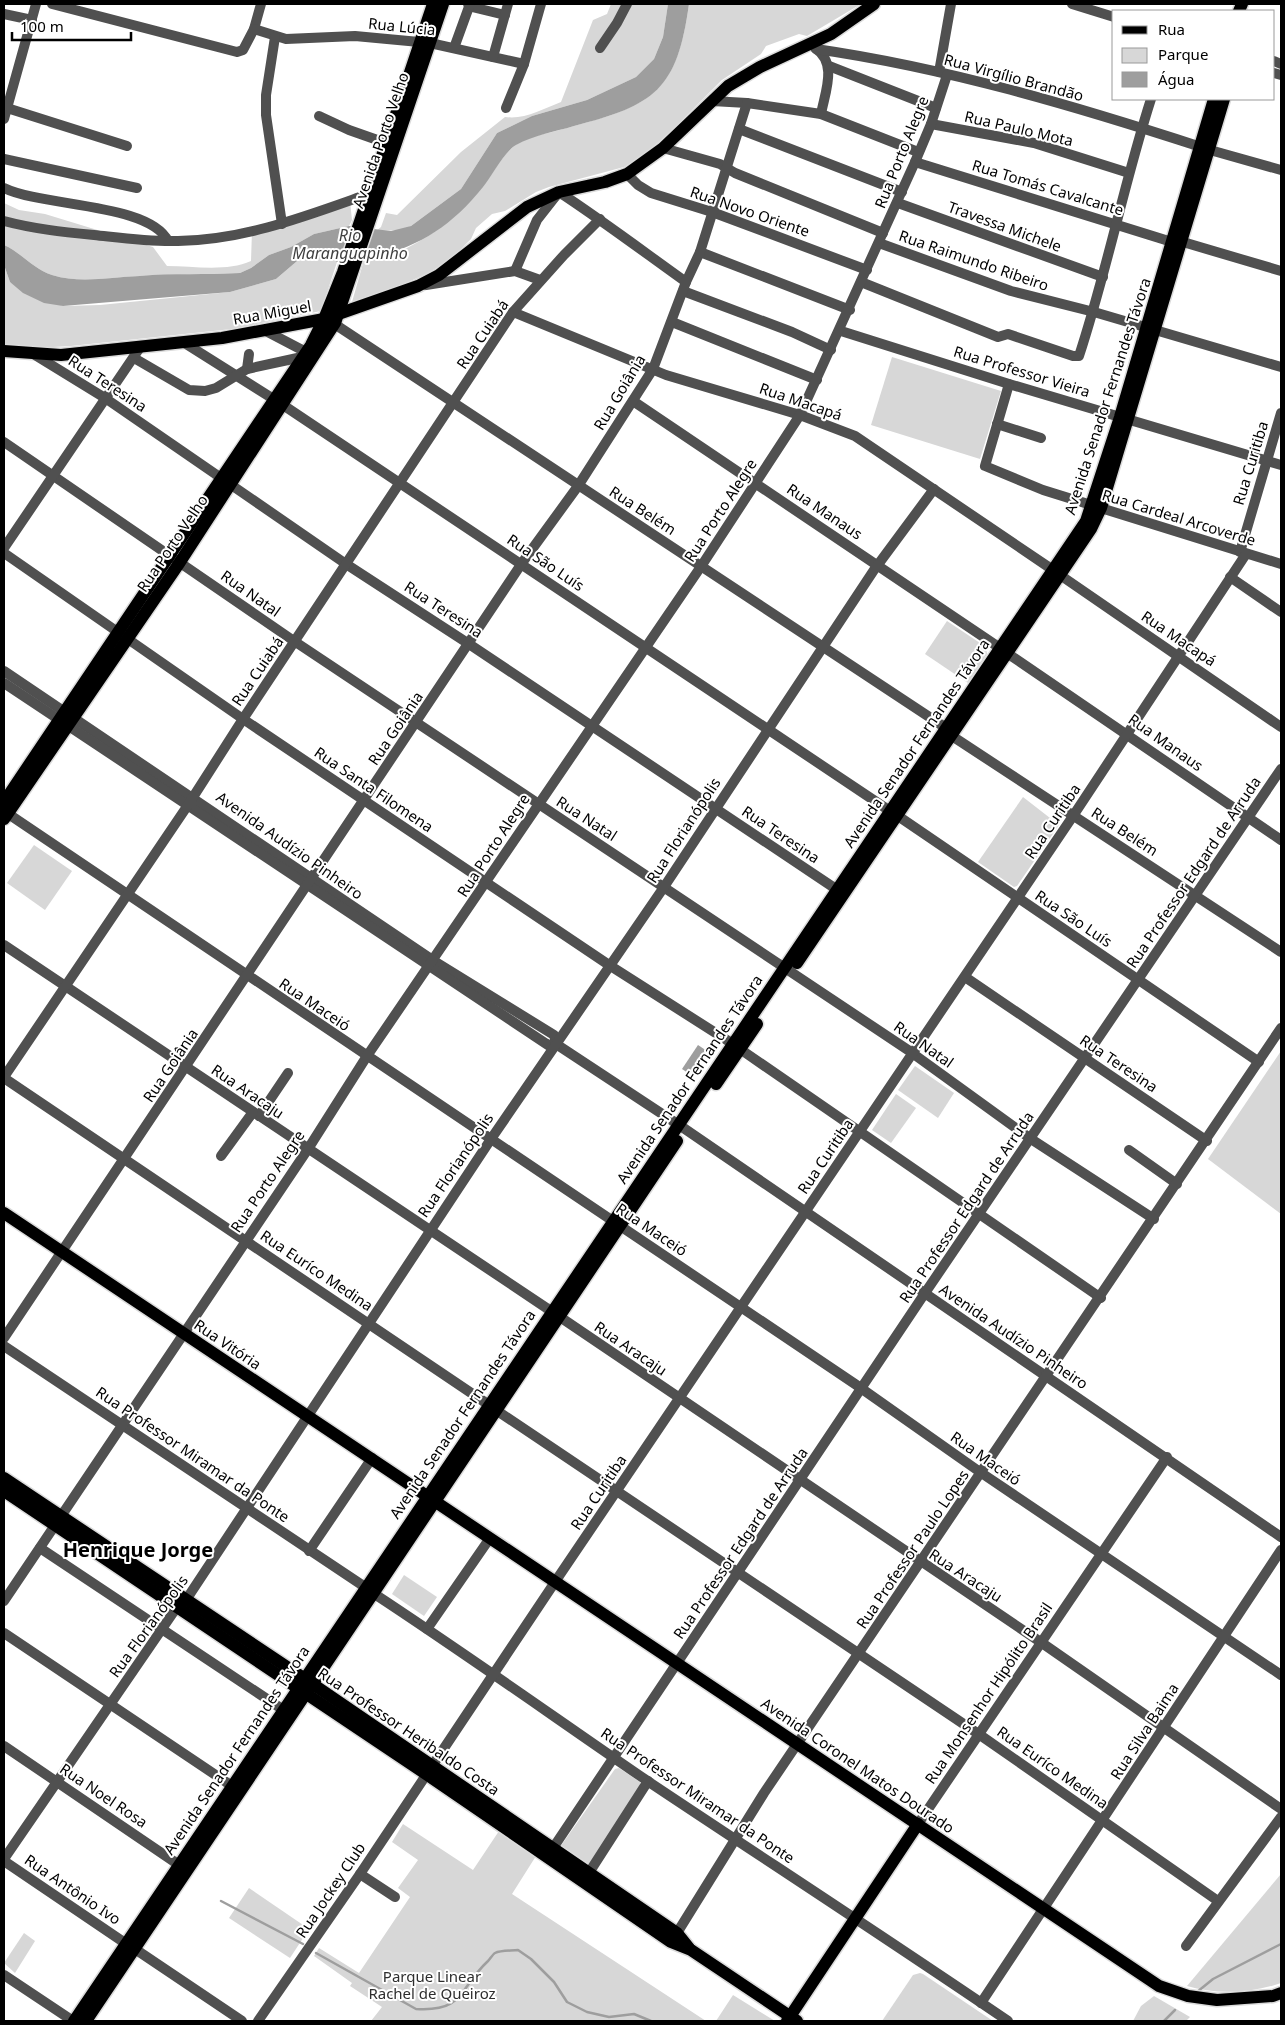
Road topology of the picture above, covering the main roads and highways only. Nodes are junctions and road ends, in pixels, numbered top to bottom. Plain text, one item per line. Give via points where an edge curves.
1 (433, 4) edge
2 (443, 4) edge
3 (874, 4) edge
4 (425, 43) junction
5 (1214, 100) edge
6 (1224, 100) edge
7 (1205, 149) junction
8 (363, 227) junction
9 (347, 274) joint
10 (332, 319) junction
11 (4, 351) edge
12 (279, 402) junction
13 (5, 812) edge
14 (894, 814) junction
15 (788, 970) junction
16 (4, 1213) edge
17 (4, 1478) edge
18 (5, 1495) edge
19 (431, 1499) junction
20 (58, 1522) junction
21 (305, 1686) junction
22 (918, 1824) junction
23 (182, 1867) junction
24 (585, 1878) junction
25 (130, 1946) junction
26 (691, 1950) junction
27 (1281, 1993) edge
28 (791, 2020) edge
29 (74, 2021) edge
30 (86, 2021) edge

1 - 4 main road
2 - 4 main road
3 - 10 main road, Rua Miguel via 810,47 742,77 663,148 627,174 559,192 521,210 439,275
4 - 8 main road, Avenida Porto Velho
4 - 8 main road, Avenida Porto Velho via 386,143
5 - 7 main road, Avenida Senador Fernandes Távora
6 - 7 main road, Avenida Senador Fernandes Távora
7 - 14 main road, Avenida Senador Fernandes Távora via 1091,529 1057,572
8 - 9 main road, Avenida Porto Velho
9 - 10 main road, Rua Porto Velho
10 - 11 main road, Rua Miguel via 183,342 62,354
10 - 12 main road, Rua Porto Velho
10 - 12 main road, Rua Porto Velho via 304,354
12 - 13 main road, Rua Porto Velho
14 - 15 main road, Avenida Senador Fernandes Távora
14 - 15 main road, Avenida Senador Fernandes Távora via 836,890
15 - 19 main road, Avenida Senador Fernandes Távora
16 - 19 main road, Rua Vitória
17 - 20 main road, Rua Professor Heribaldo Costa
18 - 20 main road, Rua Professor Heribaldo Costa
19 - 21 main road, Avenida Senador Fernandes Távora
19 - 22 main road, Avenida Coronel Matos Dourado
20 - 21 main road, Rua Professor Heribaldo Costa
21 - 23 main road, Avenida Senador Fernandes Távora
21 - 23 main road, Avenida Senador Fernandes Távora via 282,1709
21 - 24 main road, Rua Professor Heribaldo Costa
22 - 27 main road, Avenida Coronel Matos Dourado via 1159,1986 1188,1996 1217,2000
22 - 28 main road, Rua Monsenhor Hipólito Brasil
23 - 25 main road, Avenida Senador Fernandes Távora
24 - 26 main road, Rua Professor Heribaldo Costa via 671,1942
24 - 26 main road, Rua Professor Heribaldo Costa via 677,1933
25 - 29 main road, Avenida Senador Fernandes Távora
25 - 30 main road, Avenida Senador Fernandes Távora
26 - 28 main road, Rua Professor Heribaldo Costa

